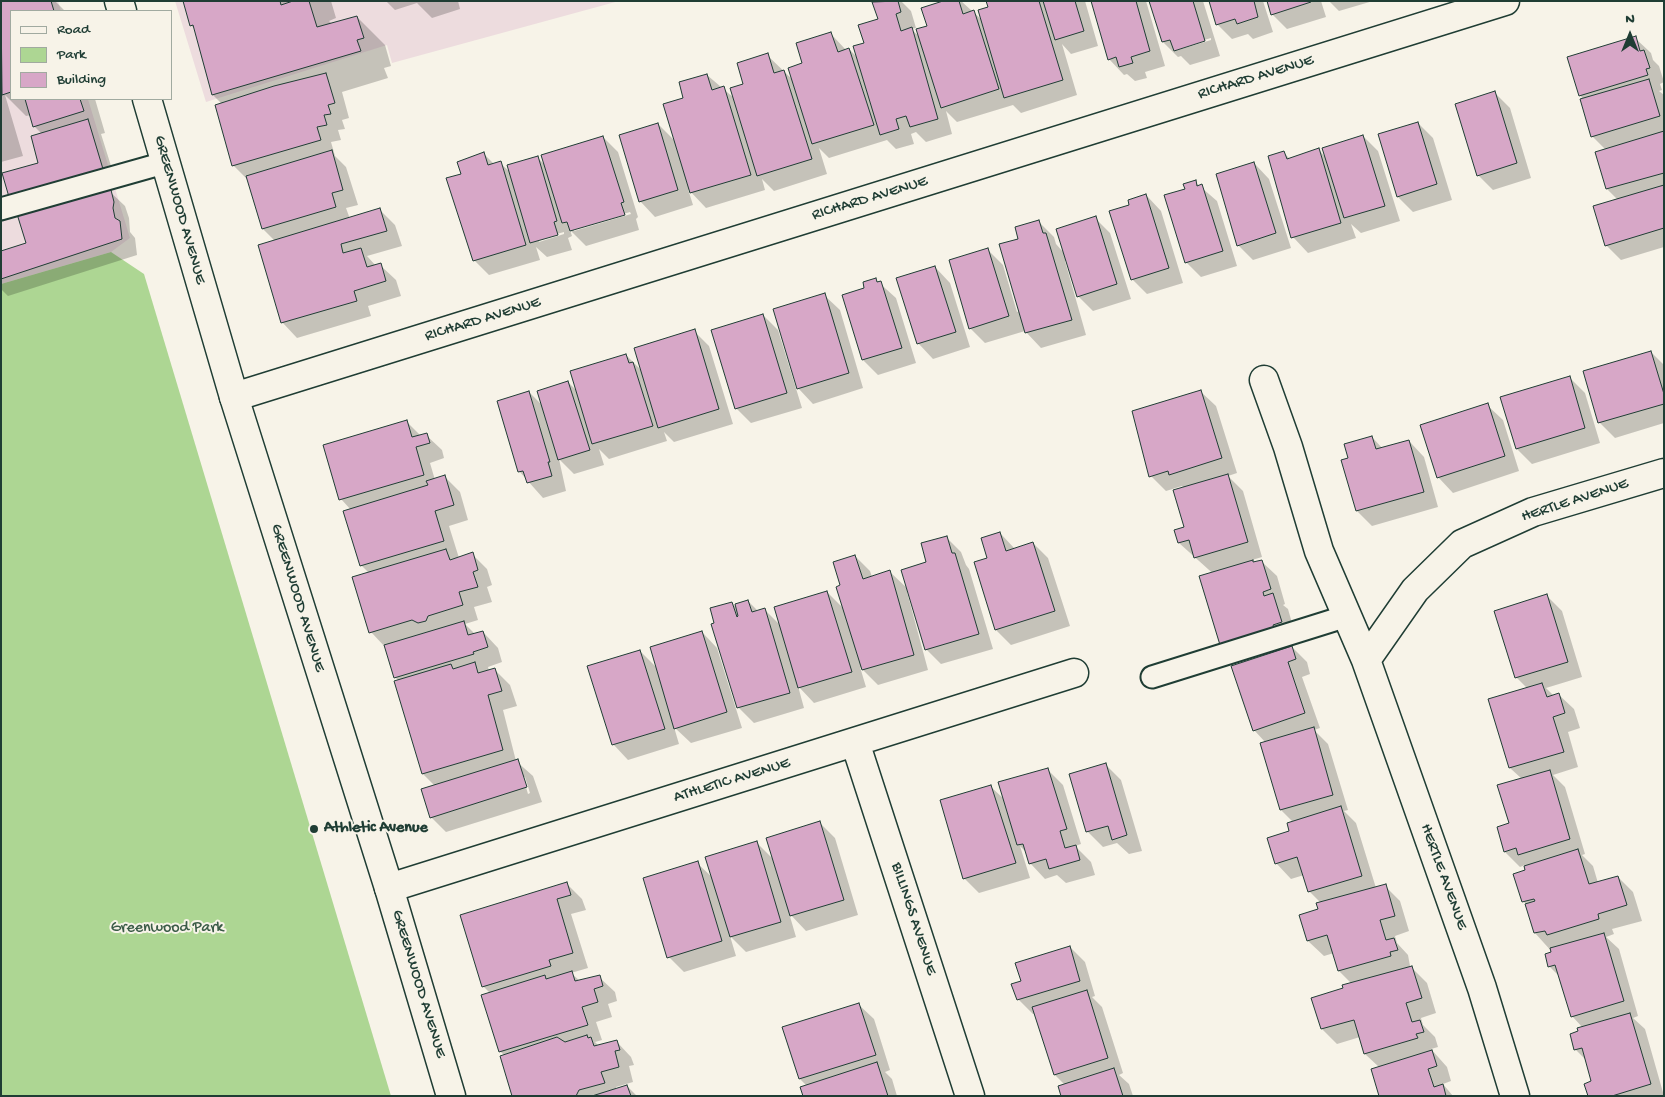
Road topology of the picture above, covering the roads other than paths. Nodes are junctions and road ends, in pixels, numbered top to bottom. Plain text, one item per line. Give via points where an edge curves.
1 (1505, 1) edge
2 (146, 100) edge
3 (164, 163) junction
4 (1, 208) edge
5 (1264, 380) dead end
6 (234, 397) junction
7 (1664, 473) edge
8 (1347, 616) junction
9 (1366, 660) junction
10 (1074, 673) dead end
11 (1152, 677) dead end
12 (855, 742) junction
13 (389, 888) junction
14 (451, 1096) edge
15 (970, 1096) edge
16 (1516, 1096) edge

1 - 6 street, RICHARD AVENUE
2 - 3 street, GREENWOOD AVENUE
3 - 4 lane
3 - 6 street, GREENWOOD AVENUE
5 - 8 street, HERTLE AVENUE via 1319,551
6 - 13 street, GREENWOOD AVENUE
7 - 9 street, HERTLE AVENUE via 1533,512 1462,544 1415,590
8 - 9 street, HERTLE AVENUE
8 - 11 lane
9 - 16 street, HERTLE AVENUE via 1482,988
10 - 12 street, ATHLETIC AVENUE
12 - 13 street, ATHLETIC AVENUE
12 - 15 street, BILLINGS AVENUE
13 - 14 street, GREENWOOD AVENUE

